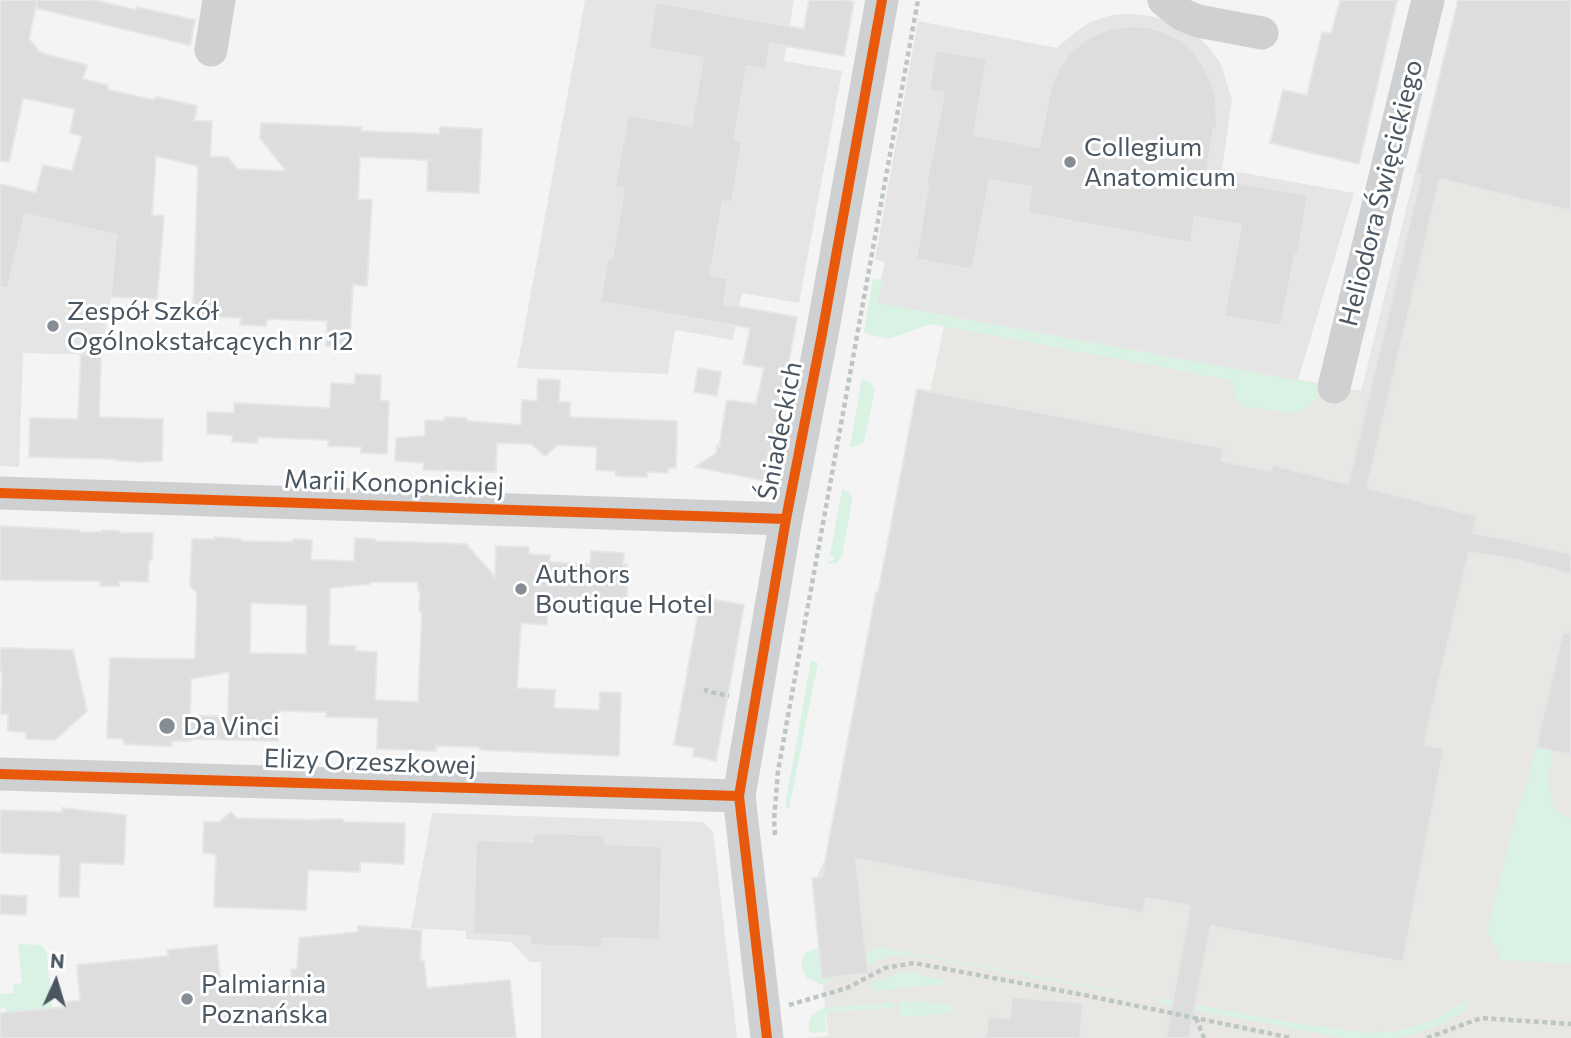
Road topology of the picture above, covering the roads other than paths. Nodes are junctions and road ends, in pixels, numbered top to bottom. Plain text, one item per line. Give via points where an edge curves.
1 (219, 0) edge
2 (882, 0) edge
3 (1164, 0) edge
4 (1428, 0) edge
5 (1262, 33) dead end
6 (211, 50) dead end
7 (1334, 387) dead end
8 (0, 493) edge
9 (786, 519) junction
10 (0, 774) edge
11 (738, 796) junction
12 (767, 1038) edge

1 - 6 street
2 - 9 street, Śniadeckich
3 - 5 street via 1194,20
4 - 7 street, Heliodora Święcickiego
8 - 9 street, Marii Konopnickiej
9 - 11 street, Śniadeckich
10 - 11 street, Elizy Orzeszkowej
11 - 12 street, Śniadeckich

